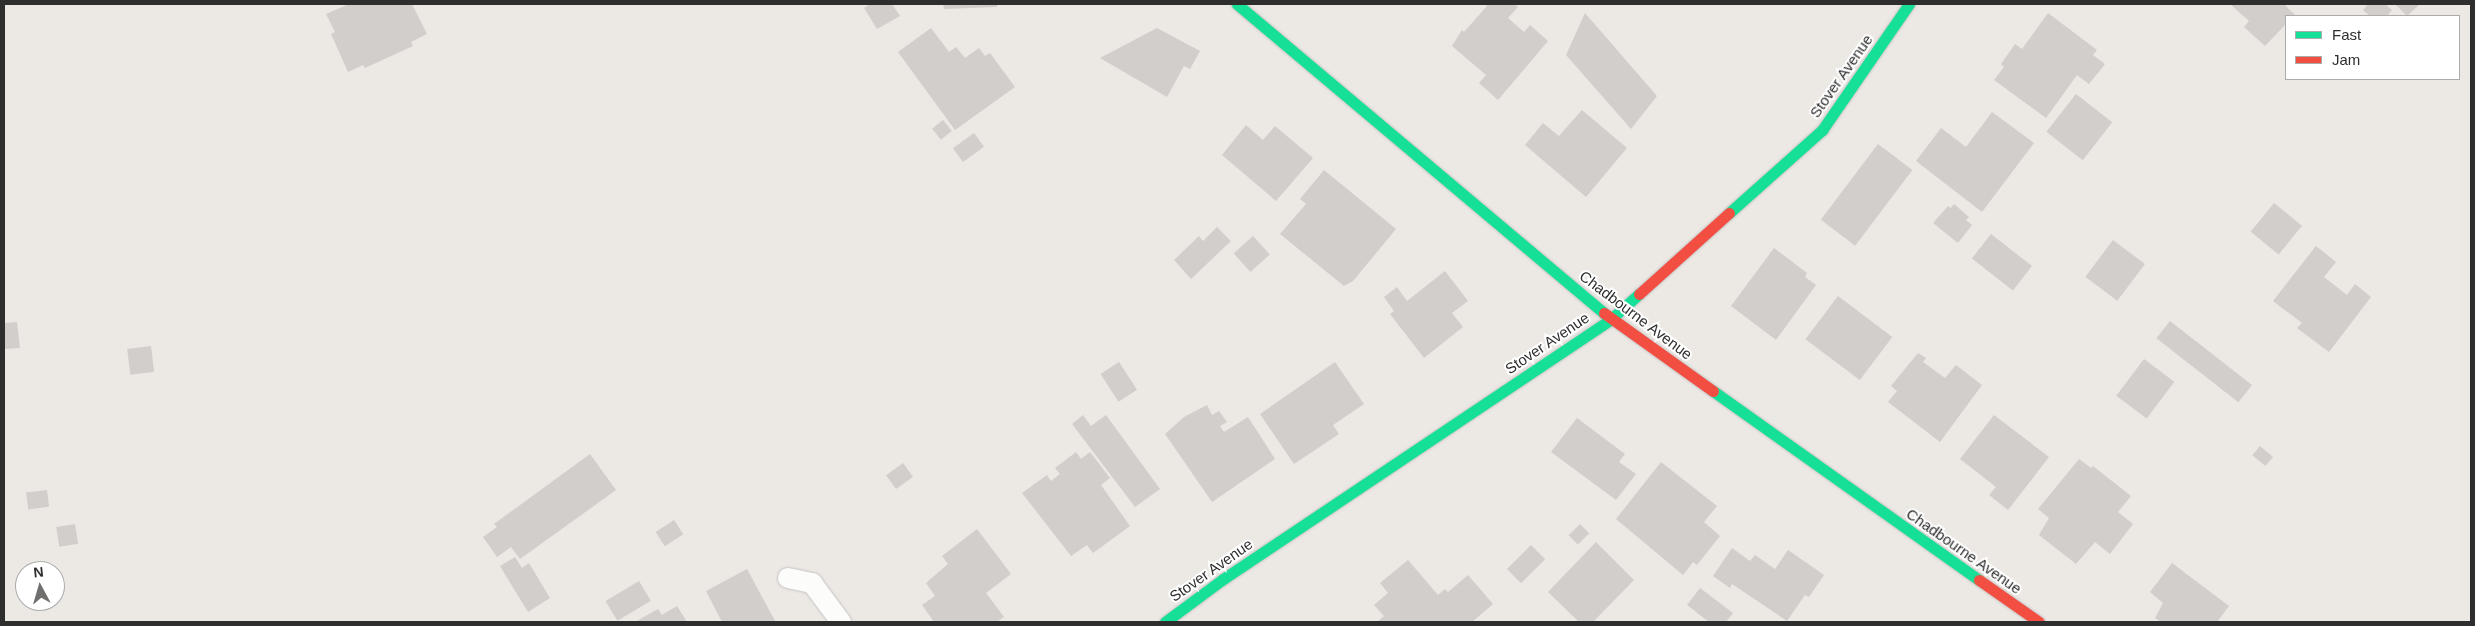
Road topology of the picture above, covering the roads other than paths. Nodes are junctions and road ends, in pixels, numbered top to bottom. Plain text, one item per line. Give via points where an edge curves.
1 (1238, 4) edge
2 (1909, 4) edge
3 (1611, 319) junction
4 (788, 578) dead end
5 (841, 622) edge
6 (1165, 622) edge
7 (2039, 622) edge

1 - 3 street, Chadbourne Avenue
2 - 3 street, Stover Avenue via 1822,130
3 - 6 street, Stover Avenue via 1231,574
3 - 7 street, Chadbourne Avenue
4 - 5 lane via 812,583

